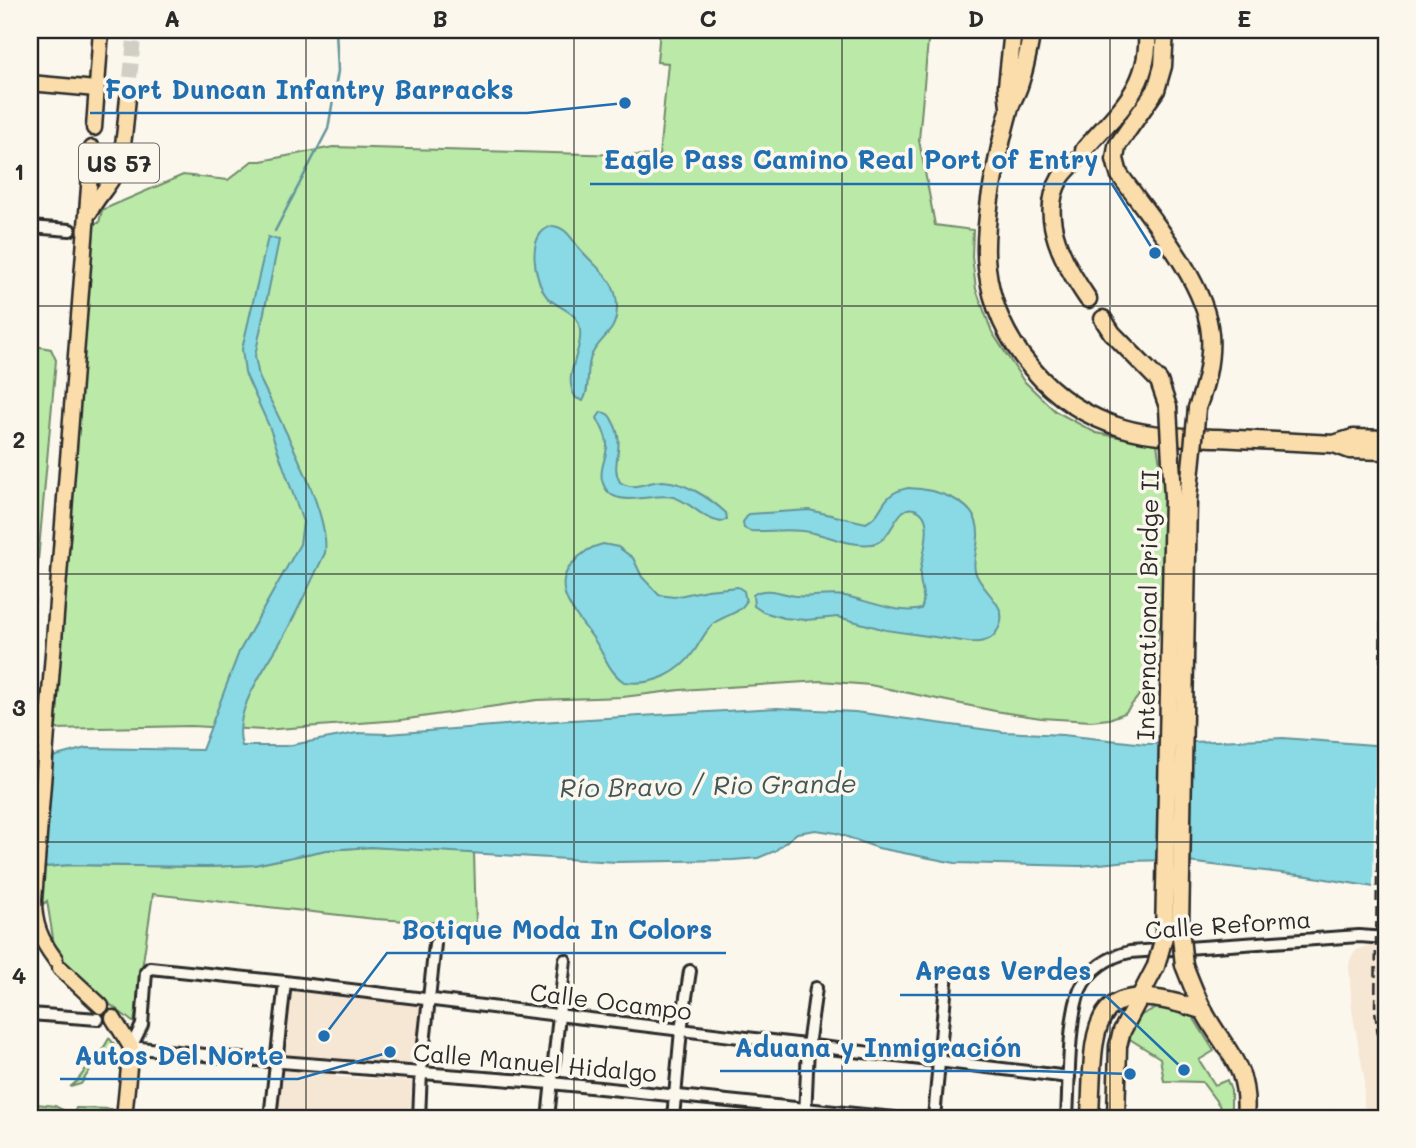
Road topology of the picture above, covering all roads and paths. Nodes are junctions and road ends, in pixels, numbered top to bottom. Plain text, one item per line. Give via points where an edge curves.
1 (101, 30) edge
2 (1013, 30) edge
3 (1032, 30) edge
4 (1147, 30) edge
5 (1165, 30) edge
6 (1144, 71) junction
7 (1160, 76) junction
8 (30, 83) edge
9 (96, 89) junction
10 (128, 98) tunnel mouth
11 (1009, 110) junction
12 (94, 128) dead end
13 (92, 148) dead end
14 (86, 221) junction
15 (30, 227) edge
16 (70, 230) dead end
17 (1088, 299) dead end
18 (1103, 319) dead end
19 (1386, 439) edge
20 (1334, 444) junction
21 (1386, 451) edge
22 (1175, 804) junction
23 (32, 904) edge
24 (1381, 937) edge
25 (435, 944) dead end
26 (565, 960) dead end
27 (690, 971) dead end
28 (947, 972) dead end
29 (285, 982) junction
30 (816, 988) dead end
31 (1140, 997) junction
32 (428, 1000) junction
33 (1204, 1012) junction
34 (30, 1014) edge
35 (558, 1016) junction
36 (108, 1017) junction
37 (681, 1030) junction
38 (808, 1046) junction
39 (131, 1047) junction
40 (276, 1061) junction
41 (938, 1061) junction
42 (421, 1071) junction
43 (1069, 1077) junction
44 (551, 1083) junction
45 (674, 1096) junction
46 (805, 1114) edge
47 (124, 1118) edge
48 (270, 1118) edge
49 (419, 1118) edge
50 (548, 1118) edge
51 (673, 1118) edge
52 (894, 1118) edge
53 (934, 1118) edge
54 (1067, 1118) edge
55 (1090, 1118) edge
56 (1116, 1118) edge
57 (1245, 1118) edge

1 - 9 main road, US 57
2 - 11 highway
3 - 11 highway
4 - 6 highway
5 - 7 highway
6 - 7 highway
6 - 17 highway via 1130,97 1060,179 1054,197 1055,237
7 - 22 highway, International Bridge II, bridge via 1156,90 1117,146 1115,159 1119,174 1180,260 1205,308 1210,331 1188,499
8 - 9 main road
9 - 12 main road, US 57
10 - 14 main road, US 57 via 119,161
11 - 20 highway via 990,199 986,266 1001,320 1034,373 1076,407 1124,428
13 - 14 main road, US 57
14 - 23 main road
15 - 16 street
18 - 22 highway, International Bridge II, bridge via 1159,381 1168,407
19 - 20 highway via 1353,438
20 - 21 highway via 1350,450
22 - 31 highway, bridge via 1164,937
22 - 33 highway, bridge via 1184,965
23 - 36 main road via 45,946
24 - 43 street, Calle Reforma via 1130,952 1101,964 1080,989
25 - 32 street
26 - 35 street
27 - 37 street
28 - 41 street
29 - 32 street, Calle Ocampo
29 - 39 street, Calle Ocampo via 147,969 142,1025
29 - 40 street
30 - 38 street
31 - 33 highway via 1177,1002
31 - 55 highway via 1119,1001 1100,1020 1094,1044
31 - 56 highway via 1118,1046
32 - 35 street, Calle Ocampo
32 - 42 street
33 - 57 highway via 1245,1082
34 - 36 street
35 - 37 street, Calle Ocampo
35 - 44 street
36 - 39 main road
37 - 38 street, Calle Ocampo
37 - 45 street
38 - 41 street, Calle Ocampo
38 - 46 street
39 - 40 street, Calle Manuel Hidalgo
39 - 47 main road
40 - 42 street, Calle Manuel Hidalgo
40 - 48 street
41 - 43 street, Calle Ocampo
41 - 53 street
42 - 44 street, Calle Manuel Hidalgo
42 - 49 street
43 - 54 street
44 - 45 street, Calle Manuel Hidalgo
44 - 50 street
45 - 46 street, Calle Manuel Hidalgo
45 - 51 street
46 - 52 street, Calle Manuel Hidalgo

